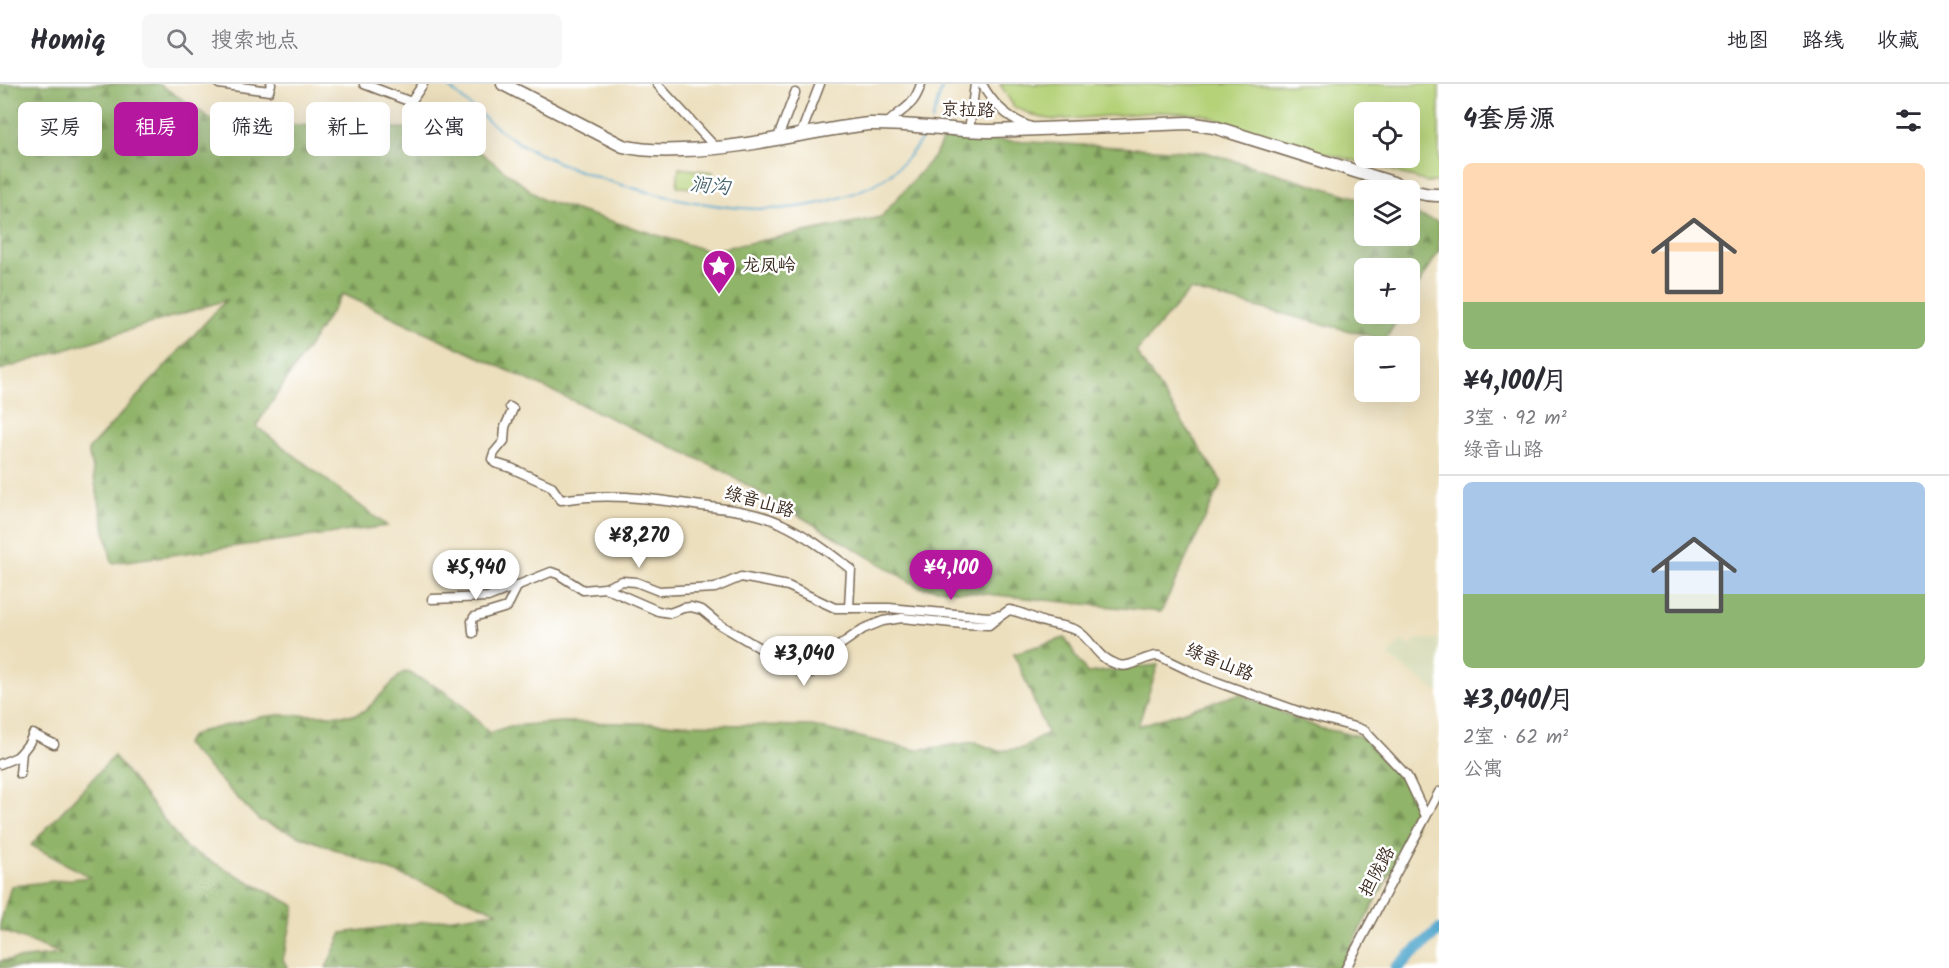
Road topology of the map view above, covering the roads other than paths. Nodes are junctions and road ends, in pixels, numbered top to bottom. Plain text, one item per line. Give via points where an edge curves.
1 (219, 84) edge
2 (271, 84) edge
3 (364, 84) edge
4 (423, 84) edge
5 (503, 84) edge
6 (657, 84) edge
7 (820, 84) edge
8 (921, 84) edge
9 (975, 84) edge
10 (982, 84) edge
11 (795, 93) dead end
12 (887, 124) junction
13 (1037, 130) junction
14 (965, 131) junction
15 (800, 136) junction
16 (777, 140) junction
17 (717, 150) junction
18 (1439, 195) edge
19 (510, 407) dead end
20 (518, 585) junction
21 (605, 588) junction
22 (432, 599) dead end
23 (849, 608) junction
24 (1002, 615) junction
25 (473, 633) dead end
26 (54, 744) dead end
27 (22, 752) junction
28 (0, 764) edge
29 (20, 774) dead end
30 (1439, 792) edge
31 (1426, 816) junction
32 (1346, 968) edge

1 - 2 street via 269,91
3 - 4 street via 411,102
5 - 17 highway, 京拉路 via 623,146
6 - 17 street
7 - 15 street
8 - 12 street via 909,107
9 - 14 street
10 - 13 street via 1006,115
11 - 16 street
12 - 14 highway, 京拉路
12 - 15 highway, 京拉路
13 - 14 highway, 京拉路
13 - 18 highway, 京拉路 via 1188,123 1214,127 1414,192
15 - 16 highway, 京拉路
16 - 17 highway, 京拉路
19 - 23 street, 绿音山路 via 513,409 504,441 492,459 495,463 552,486 561,500 634,496 738,511 780,523 810,538 851,569
20 - 21 street via 551,572 583,590
20 - 22 street via 488,597
20 - 25 street via 507,607 474,617
21 - 23 street via 622,580 659,591 715,588 741,577 788,586 835,609
21 - 24 street via 658,611 702,609 804,674 863,629 883,621 902,618 989,625
23 - 24 street, 绿音山路
24 - 31 street, 绿音山路 via 1009,610 1021,612 1076,630 1097,653 1122,667 1159,656 1213,681 1365,731 1407,776
26 - 27 street via 33,734
27 - 28 street
27 - 29 street
30 - 31 street, 担陇路
31 - 32 street, 担陇路

